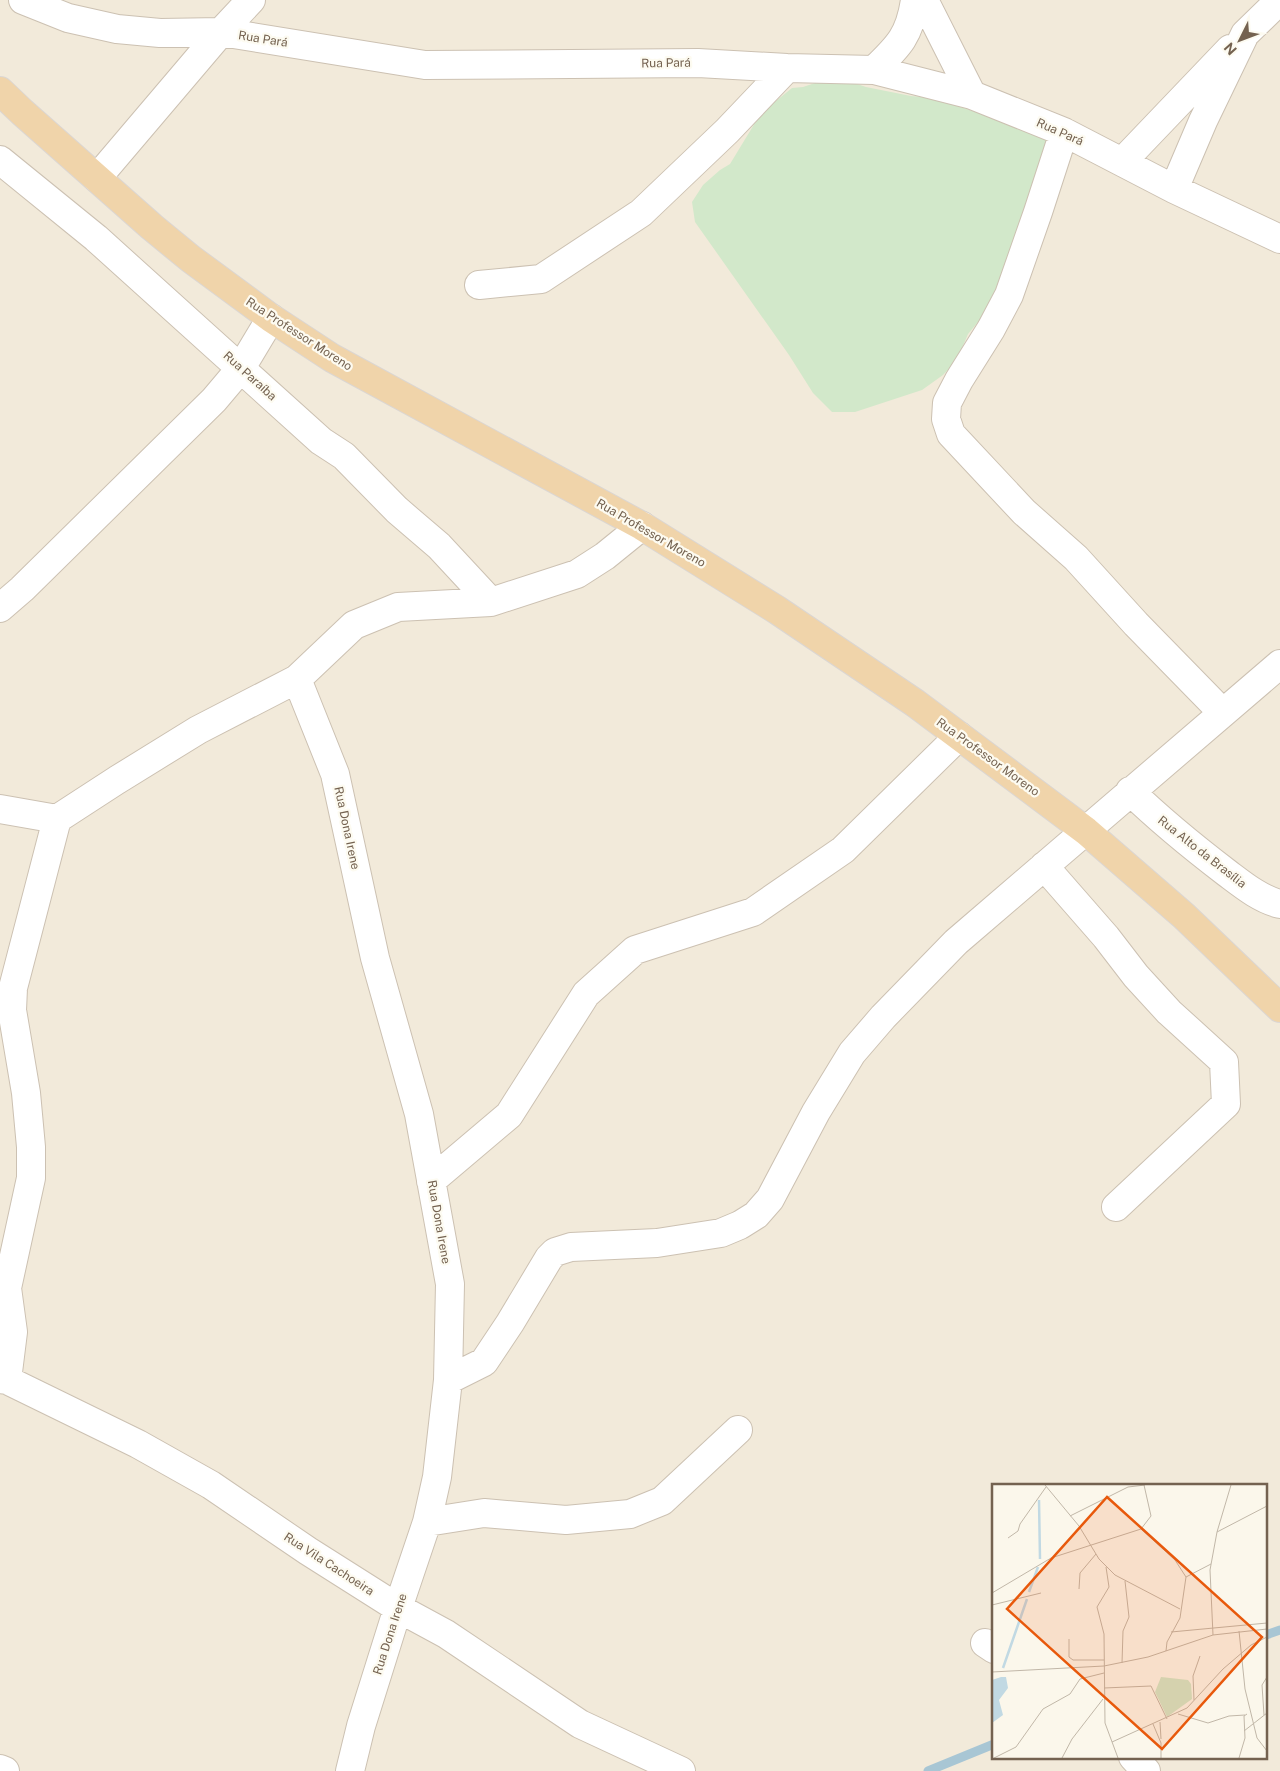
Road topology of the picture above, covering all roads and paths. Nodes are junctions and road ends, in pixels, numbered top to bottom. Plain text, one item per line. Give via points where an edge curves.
1 (23, 0) edge
2 (251, 0) edge
3 (915, 0) edge
4 (924, 0) edge
5 (1280, 0) edge
6 (221, 32) junction
7 (1245, 34) junction
8 (787, 68) junction
9 (874, 70) junction
10 (0, 91) edge
11 (972, 95) junction
12 (1064, 132) junction
13 (0, 160) edge
14 (1122, 162) junction
15 (97, 178) junction
16 (1174, 189) junction
17 (1280, 239) edge
18 (479, 285) dead end
19 (271, 318) junction
20 (241, 368) junction
21 (642, 526) junction
22 (491, 602) junction
23 (0, 608) edge
24 (1280, 664) edge
25 (297, 679) junction
26 (1222, 712) junction
27 (959, 736) junction
28 (1130, 791) junction
29 (0, 809) edge
30 (57, 819) junction
31 (1086, 831) junction
32 (1044, 866) junction
33 (1280, 904) edge
34 (1280, 1008) edge
35 (431, 1181) junction
36 (1116, 1207) dead end
37 (3, 1380) edge
38 (448, 1380) junction
39 (738, 1430) dead end
40 (426, 1522) junction
41 (398, 1608) junction
42 (1134, 1758) edge
43 (0, 1769) edge
44 (4, 1771) edge
45 (350, 1771) edge
46 (680, 1771) edge
47 (1146, 1771) edge

1 - 6 street, Rua Pará via 68,18 117,29 160,33
2 - 6 street
3 - 9 street via 912,21 905,36
4 - 11 street
5 - 7 street
6 - 8 street, Rua Pará via 425,65 698,63
6 - 15 street
7 - 14 street
7 - 16 street
8 - 9 street, Rua Pará
8 - 18 street via 641,213 541,279
9 - 11 street, Rua Pará
10 - 15 highway, Rua Professor Moreno
11 - 12 street, Rua Pará
12 - 14 street, Rua Pará
12 - 26 street via 1009,295 958,380 947,403 946,419 951,434 1024,512 1076,558
13 - 20 street, Rua Paraíba via 96,238
14 - 16 street, Rua Pará
15 - 19 highway, Rua Professor Moreno via 191,259
16 - 17 street, Rua Pará
19 - 20 street
19 - 21 highway, Rua Professor Moreno via 332,358
20 - 22 street, Rua Paraíba via 321,441 344,456 397,510 439,546
20 - 23 street via 214,400
21 - 22 street via 577,574
21 - 27 highway, Rua Professor Moreno via 777,610
22 - 25 street via 398,606 354,625
24 - 26 street
25 - 30 street via 198,730
25 - 35 street, Rua Dona Irene via 335,774 375,958 419,1114
26 - 28 street
27 - 31 highway, Rua Professor Moreno
27 - 35 street via 843,850 754,912 635,950 586,994 509,1115
28 - 31 street
28 - 33 street, Rua Alto da Brasília via 1166,826 1212,862 1250,890
29 - 30 street
30 - 37 street via 13,988 12,1010 26,1093 31,1178 7,1288 13,1332
31 - 32 street
31 - 34 highway, Rua Professor Moreno via 1184,916
32 - 36 street via 1142,984 1224,1062 1226,1104
32 - 38 street via 956,942 852,1053 770,1199 756,1215 721,1233 658,1243 572,1247 555,1252 484,1362
35 - 38 street, Rua Dona Irene via 450,1284
37 - 41 street, Rua Vila Cachoeira via 138,1444 211,1486
38 - 40 street, Rua Dona Irene via 437,1477
39 - 40 street via 662,1502 630,1514 566,1520 484,1513
40 - 41 street, Rua Dona Irene
41 - 45 street, Rua Dona Irene
41 - 46 street, Rua Vila Cachoeira via 446,1634 580,1724
42 - 47 street
43 - 44 street

